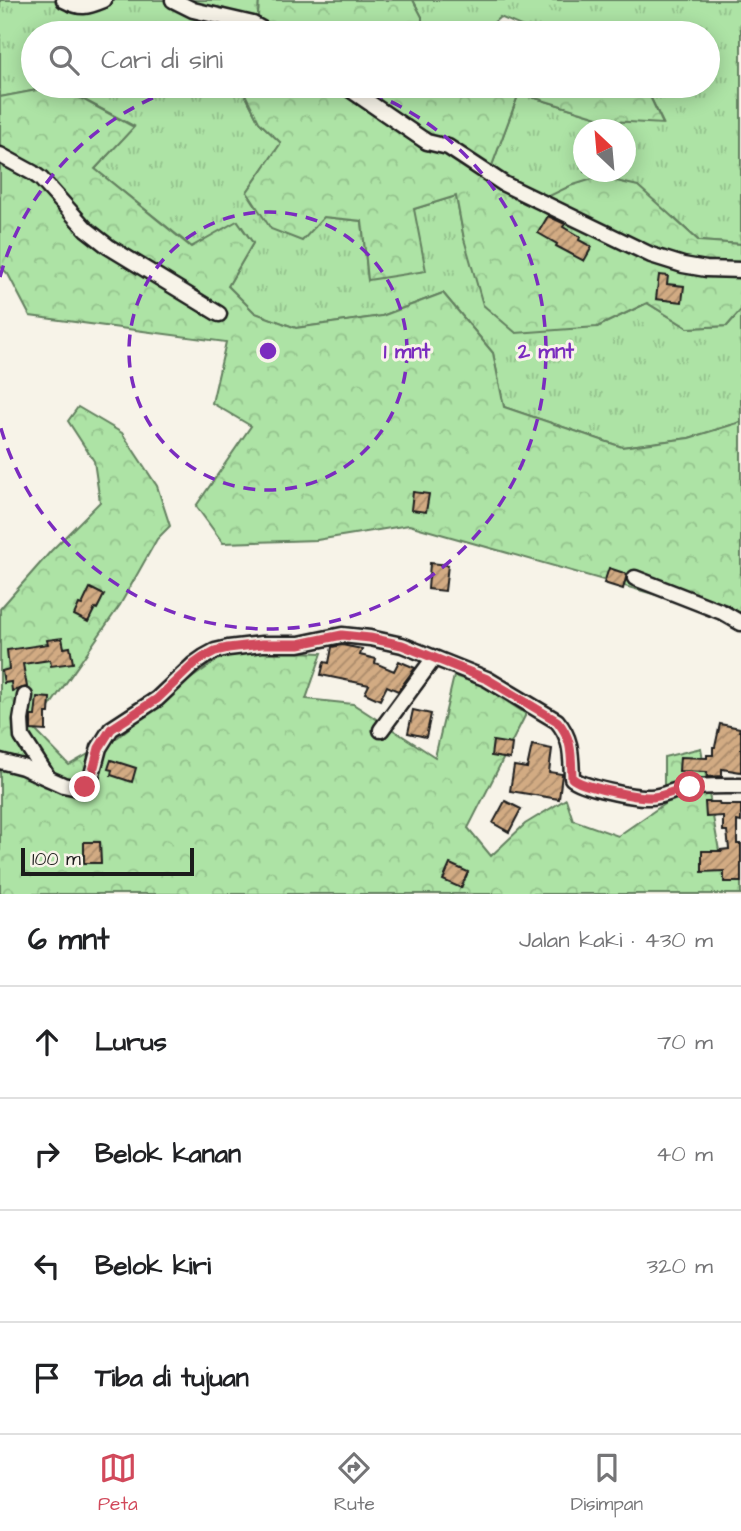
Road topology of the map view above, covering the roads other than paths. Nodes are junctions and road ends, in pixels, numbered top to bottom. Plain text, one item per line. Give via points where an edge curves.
1 (64, 0) edge
2 (104, 0) edge
3 (173, 0) edge
4 (241, 21) edge
5 (363, 98) edge
6 (0, 155) edge
7 (741, 270) edge
8 (219, 314) dead end
9 (635, 578) dead end
10 (741, 623) edge
11 (434, 658) junction
12 (25, 696) dead end
13 (381, 730) dead end
14 (0, 761) edge
15 (50, 780) junction
16 (741, 786) edge

1 - 2 street via 85,7
3 - 4 street
5 - 7 street via 427,142 448,147 503,184 651,255 706,269
6 - 8 street via 33,173 109,247
9 - 10 street
11 - 13 street
11 - 15 street via 402,645 342,635 299,644 215,651 157,699 111,729 85,787
11 - 16 street via 487,679 557,721 569,740 572,778 577,782 646,797 690,787
12 - 15 street via 22,737
14 - 15 street

